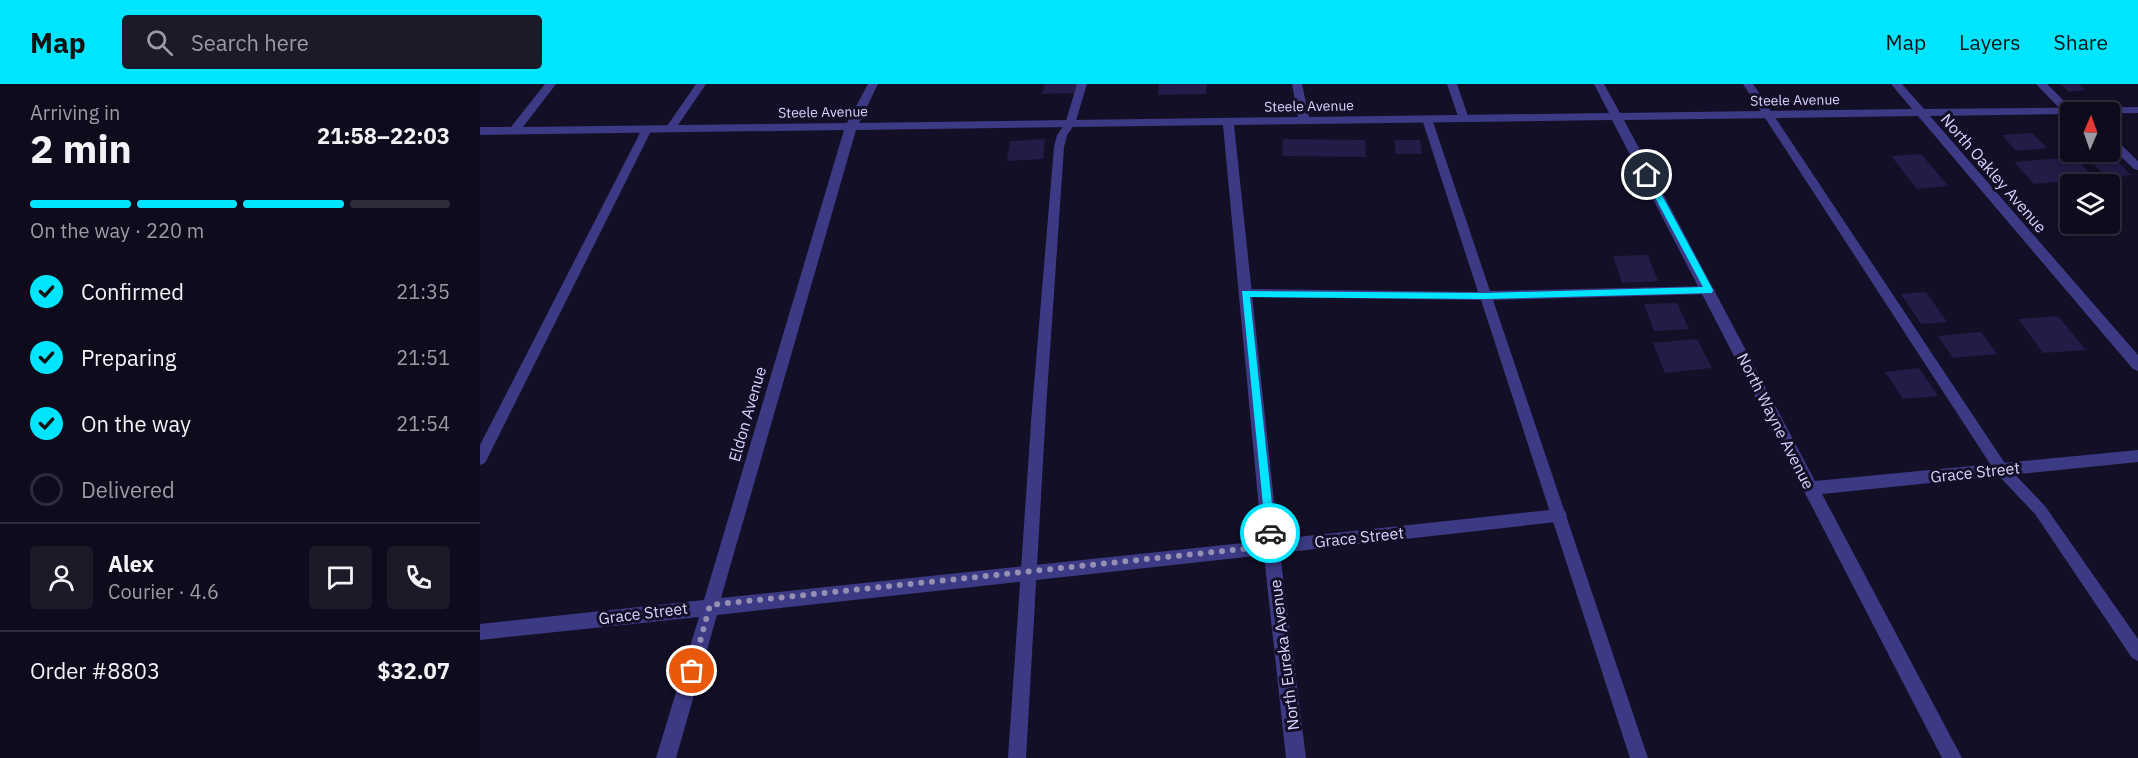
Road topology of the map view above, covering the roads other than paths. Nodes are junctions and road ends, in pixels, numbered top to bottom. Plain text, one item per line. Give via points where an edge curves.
1 (551, 84) edge
2 (701, 84) edge
3 (873, 84) edge
4 (1082, 84) edge
5 (1297, 84) edge
6 (1452, 84) edge
7 (1599, 84) edge
8 (1748, 84) edge
9 (1896, 84) edge
10 (2041, 84) edge
11 (2064, 102) edge
12 (2138, 110) edge
13 (2120, 111) edge
14 (2060, 112) edge
15 (1921, 113) junction
16 (1770, 116) junction
17 (1616, 118) junction
18 (1427, 119) junction
19 (1464, 119) junction
20 (1304, 121) junction
21 (1228, 122) junction
22 (1070, 124) junction
23 (851, 127) junction
24 (647, 129) junction
25 (670, 129) junction
26 (480, 131) edge
27 (514, 131) junction
28 (2120, 150) edge
29 (2138, 167) edge
30 (1709, 290) junction
31 (1245, 293) junction
32 (1484, 296) junction
33 (2138, 365) edge
34 (2138, 456) edge
35 (480, 459) edge
36 (2001, 469) junction
37 (1811, 488) junction
38 (1558, 516) junction
39 (1271, 546) junction
40 (1029, 572) junction
41 (710, 605) junction
42 (480, 632) edge
43 (2138, 653) edge
44 (666, 758) edge
45 (1017, 758) edge
46 (1296, 758) edge
47 (1639, 758) edge
48 (1952, 758) edge

1 - 27 street
2 - 25 lane
3 - 23 street, Eldon Avenue
4 - 22 lane
5 - 20 street
6 - 19 lane
7 - 17 street, North Wayne Avenue
8 - 16 lane
9 - 15 street, North Oakley Avenue
10 - 11 lane
12 - 13 street, Steele Avenue
14 - 15 street, Steele Avenue
15 - 16 street, Steele Avenue
15 - 33 street, North Oakley Avenue
16 - 17 street, Steele Avenue
16 - 36 lane
17 - 19 street, Steele Avenue
17 - 30 street, North Wayne Avenue
18 - 19 street, Steele Avenue
18 - 20 street, Steele Avenue
18 - 32 lane
20 - 21 street, Steele Avenue
21 - 22 street, Steele Avenue
21 - 31 street, North Eureka Avenue
22 - 23 street, Steele Avenue
22 - 40 lane via 1059,147
23 - 25 street, Steele Avenue
23 - 41 street, Eldon Avenue
24 - 25 street, Steele Avenue
24 - 27 street, Steele Avenue
24 - 35 lane
26 - 27 street, Steele Avenue
28 - 29 lane
30 - 32 lane
30 - 37 street, North Wayne Avenue
31 - 32 lane
31 - 39 street, North Eureka Avenue
32 - 38 lane
34 - 36 street, Grace Street
36 - 37 street, Grace Street
36 - 43 lane via 2040,510
37 - 48 street, North Wayne Avenue
38 - 39 street, Grace Street
38 - 47 lane
39 - 40 street, Grace Street
39 - 46 street, North Eureka Avenue
40 - 41 street, Grace Street
40 - 45 lane
41 - 42 street, Grace Street
41 - 44 street, Eldon Avenue

